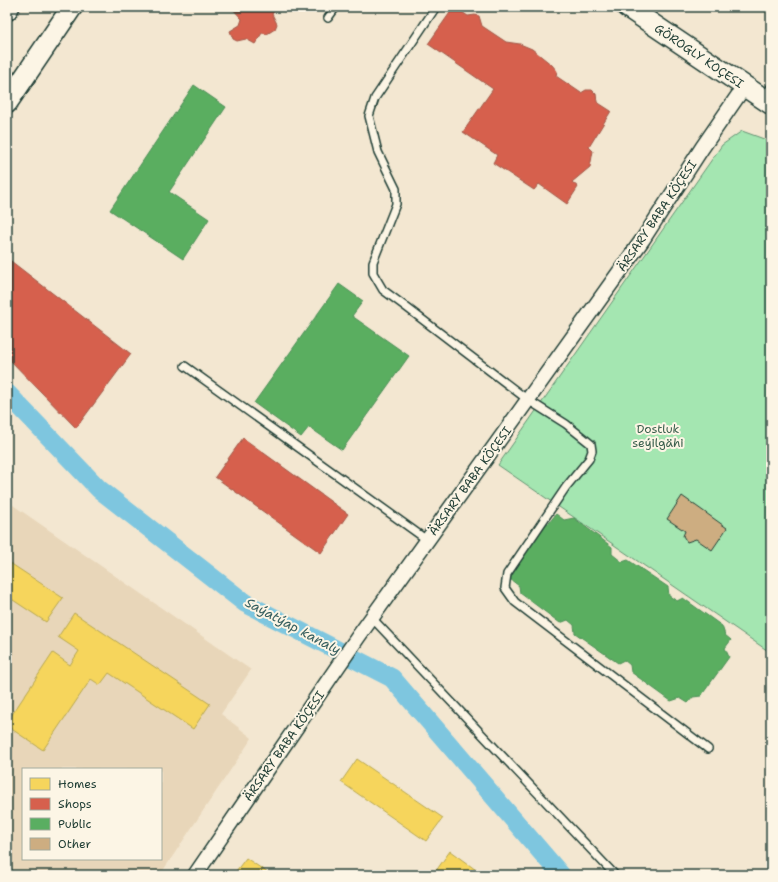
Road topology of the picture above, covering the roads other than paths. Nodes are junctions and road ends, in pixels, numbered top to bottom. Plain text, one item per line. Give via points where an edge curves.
1 (9, 7) edge
2 (72, 7) edge
3 (336, 7) edge
4 (436, 7) edge
5 (627, 7) edge
6 (7, 10) edge
7 (328, 18) dead end
8 (744, 87) junction
9 (768, 97) edge
10 (7, 103) edge
11 (184, 366) dead end
12 (528, 400) junction
13 (427, 540) junction
14 (372, 618) junction
15 (708, 749) dead end
16 (195, 875) edge
17 (615, 875) edge

1 - 6 main road
2 - 10 main road
3 - 7 lane
4 - 12 lane via 375,98 369,116 378,152 396,189 396,204 373,262 373,273 383,290
5 - 8 main road, GÖROGLY KOÇESI
8 - 9 main road, GÖROGLY KOÇESI
8 - 12 street, ÄRSARY BABA KÖÇESI via 644,239
11 - 13 lane
12 - 13 street, ÄRSARY BABA KÖÇESI
12 - 15 lane via 582,435 591,444 592,452 507,574 504,584 506,592 515,602
13 - 14 street, ÄRSARY BABA KÖÇESI
14 - 16 street, ÄRSARY BABA KÖÇESI
14 - 17 lane

